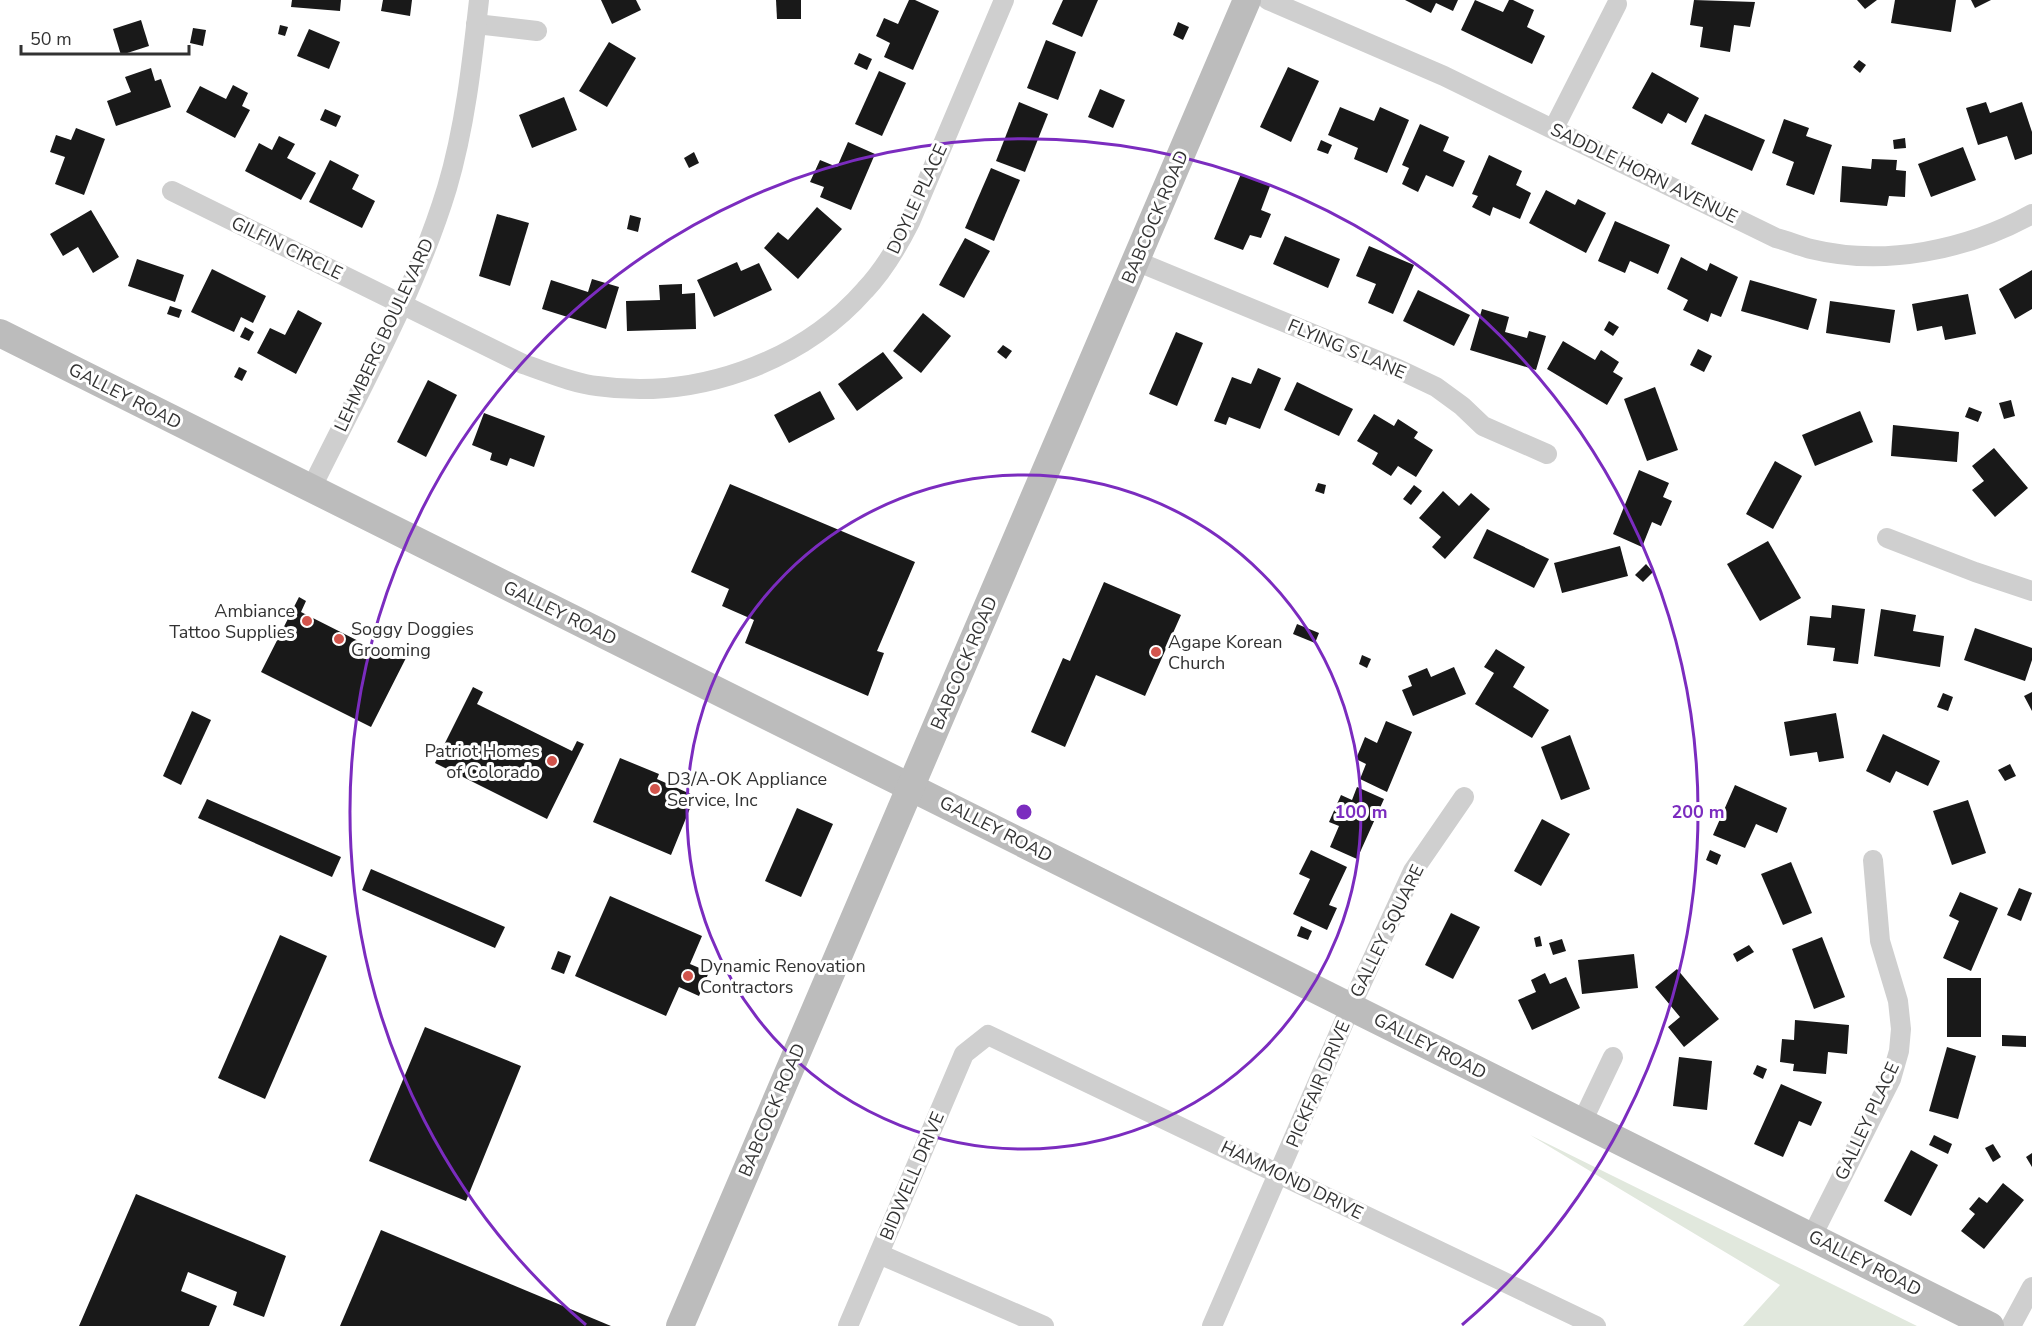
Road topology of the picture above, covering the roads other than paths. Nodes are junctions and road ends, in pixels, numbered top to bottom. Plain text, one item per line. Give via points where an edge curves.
1 (478, 0) edge
2 (1004, 0) edge
3 (1247, 0) edge
4 (1268, 0) edge
5 (1617, 4) dead end
6 (476, 24) junction
7 (537, 31) dead end
8 (1554, 129) junction
9 (172, 191) dead end
10 (2032, 214) edge
11 (1136, 261) junction
12 (402, 305) junction
13 (0, 333) edge
14 (1547, 454) dead end
15 (311, 489) junction
16 (1887, 538) dead end
17 (2032, 591) edge
18 (911, 786) junction
19 (1464, 797) dead end
20 (1874, 860) dead end
21 (1352, 1006) junction
22 (988, 1035) joint
23 (1613, 1057) dead end
24 (1582, 1122) junction
25 (1279, 1174) junction
26 (1812, 1236) junction
27 (879, 1254) junction
28 (2032, 1287) edge
29 (680, 1326) edge
30 (848, 1326) edge
31 (1044, 1326) edge
32 (1212, 1326) edge
33 (1596, 1326) edge
34 (1990, 1326) edge
35 (2011, 1326) edge

1 - 6 street, LEHMBERG BOULEVARD
2 - 12 street, DOYLE PLACE via 895,252 865,291 831,322 760,365 677,388 633,390 595,386 523,364
3 - 11 main road, BABCOCK ROAD
4 - 8 street, SADDLE HORN AVENUE via 1444,76
5 - 8 street
6 - 7 street
6 - 12 street, LEHMBERG BOULEVARD via 465,112 450,178
8 - 10 street, SADDLE HORN AVENUE via 1776,238 1812,249 1890,255 1927,252 2003,230
9 - 12 street, GILFIN CIRCLE
11 - 14 street, FLYING S LANE via 1398,369 1436,387 1482,426
11 - 18 main road, BABCOCK ROAD
12 - 15 street, LEHMBERG BOULEVARD
13 - 15 main road, GALLEY ROAD
15 - 18 main road, GALLEY ROAD
16 - 17 street
18 - 21 main road, GALLEY ROAD
18 - 29 main road, BABCOCK ROAD
19 - 21 street, GALLEY SQUARE via 1413,871
20 - 26 street, GALLEY PLACE via 1880,941 1898,1001 1899,1051 1891,1079
21 - 24 main road, GALLEY ROAD
21 - 25 street, PICKFAIR DRIVE
22 - 25 street, HAMMOND DRIVE
22 - 27 street, BIDWELL DRIVE via 964,1054
23 - 24 street
24 - 26 main road, GALLEY ROAD
25 - 32 street, PICKFAIR DRIVE
25 - 33 street, HAMMOND DRIVE
26 - 34 main road, GALLEY ROAD
27 - 30 street, BIDWELL DRIVE
27 - 31 street
28 - 35 street

